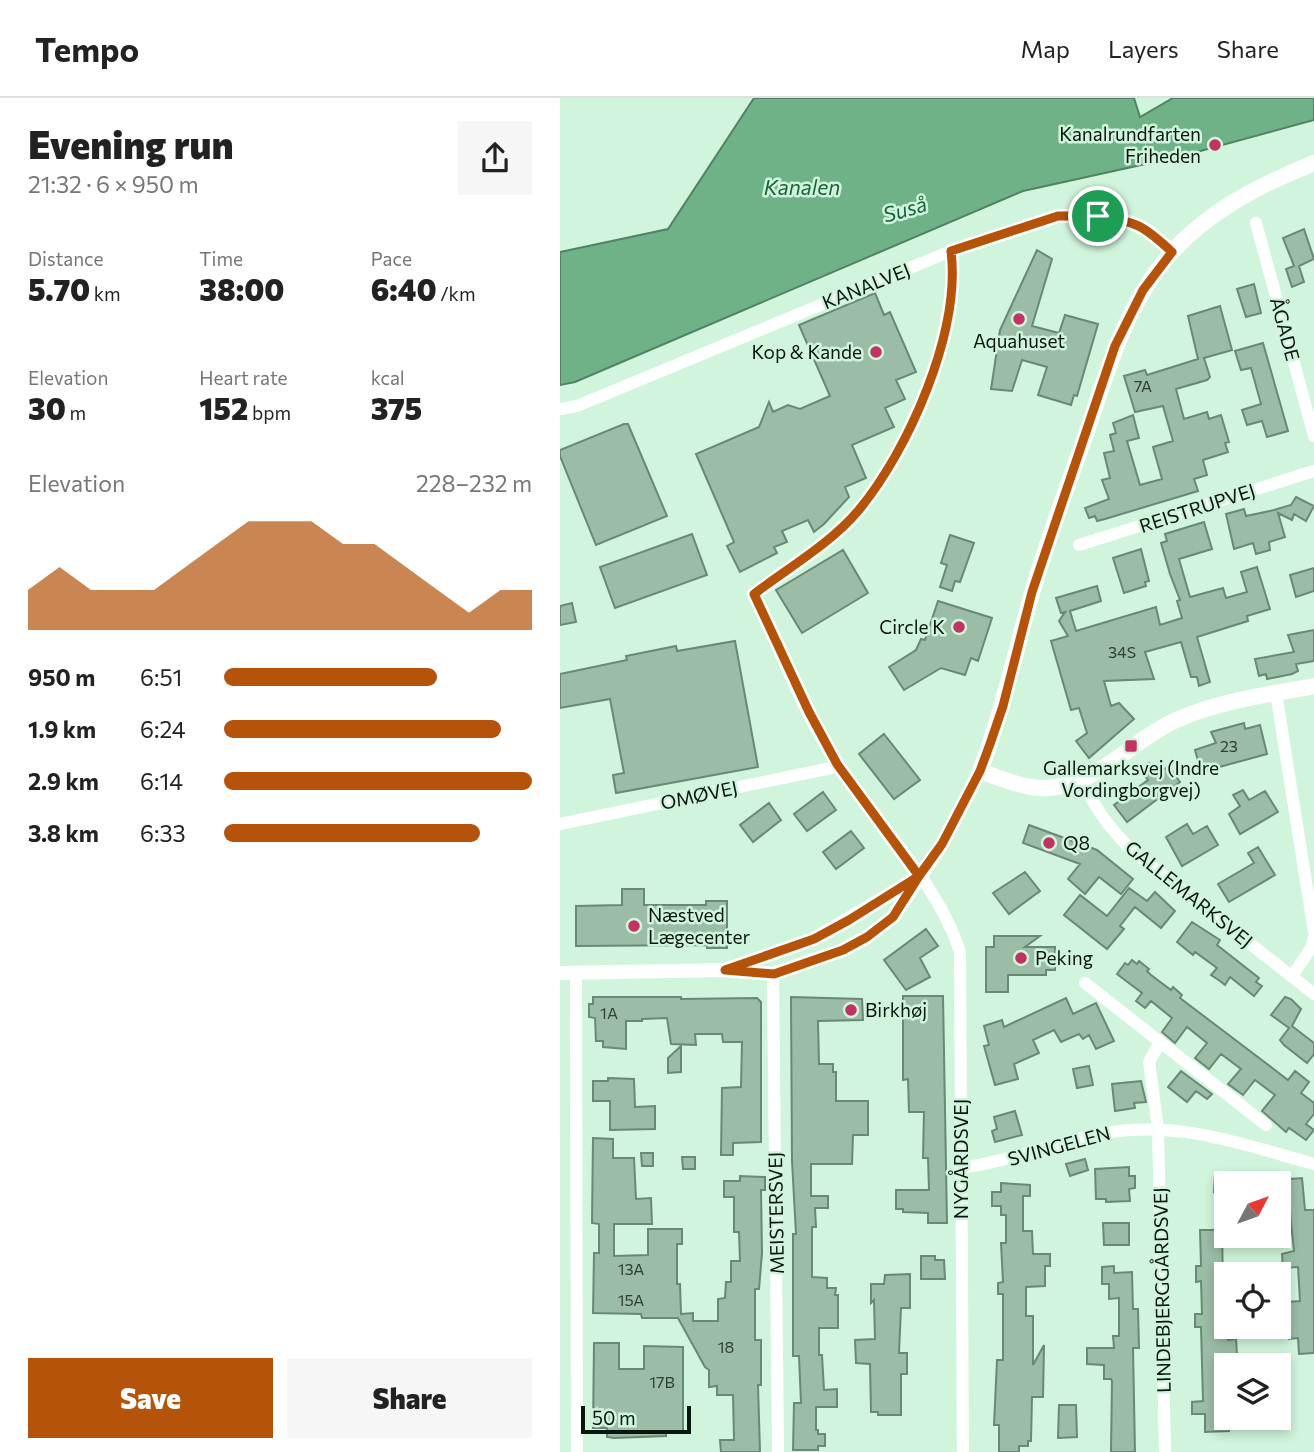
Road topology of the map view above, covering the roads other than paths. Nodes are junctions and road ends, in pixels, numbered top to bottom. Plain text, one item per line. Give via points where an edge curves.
1 (1314, 163) edge
2 (1256, 223) dead end
3 (951, 251) junction
4 (1172, 252) junction
5 (560, 410) edge
6 (1314, 436) edge
7 (1314, 471) edge
8 (1079, 545) dead end
9 (1314, 686) edge
10 (1276, 693) junction
11 (837, 764) junction
12 (980, 771) junction
13 (1083, 779) junction
14 (560, 824) edge
15 (919, 876) junction
16 (1314, 934) edge
17 (725, 970) junction
18 (560, 973) edge
19 (576, 973) junction
20 (774, 974) junction
21 (1292, 976) junction
22 (1085, 983) dead end
23 (1314, 994) edge
24 (1160, 1042) junction
25 (1266, 1125) dead end
26 (1158, 1128) junction
27 (1314, 1164) edge
28 (960, 1168) junction
29 (577, 1452) edge
30 (778, 1452) edge
31 (963, 1452) edge
32 (1165, 1452) edge

1 - 4 main road via 1268,181 1230,204
2 - 6 street, ÅGADE
3 - 4 street, KANALVEJ via 1058,216 1098,216 1130,221 1150,231
3 - 5 street, KANALVEJ
3 - 11 street, NYGÅRDSVEJ via 954,281 943,338 931,376 887,472 856,513 754,594
4 - 12 main road via 1143,290 1115,346 1032,592 1003,706
7 - 8 street, REISTRUPVEJ
9 - 10 main road
10 - 13 main road via 1173,721
10 - 16 street
11 - 14 street, OMØVEJ
11 - 15 street, NYGÅRDSVEJ
12 - 13 main road via 1033,788
12 - 15 street via 942,844
13 - 21 street, GALLEMARKSVEJ via 1090,798 1130,849
15 - 17 street via 814,939
15 - 20 street via 893,917 867,937
15 - 28 street, NYGÅRDSVEJ via 952,927 960,952
16 - 21 street
17 - 19 street
17 - 20 street
18 - 19 street
19 - 29 street
20 - 30 street, MEISTERSVEJ
21 - 23 street, GALLEMARKSVEJ
22 - 24 street
24 - 25 street
24 - 26 street via 1149,1062
26 - 27 street, SVINGELEN via 1205,1134
26 - 28 street, SVINGELEN via 1098,1134 991,1164
26 - 32 street, LINDEBJERGGÅRDSVEJ
28 - 31 street, NYGÅRDSVEJ

